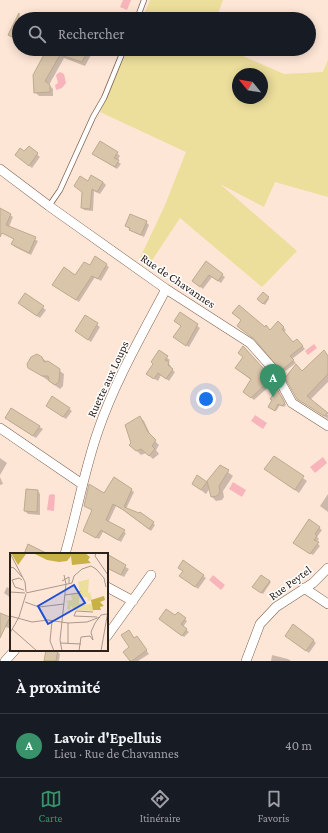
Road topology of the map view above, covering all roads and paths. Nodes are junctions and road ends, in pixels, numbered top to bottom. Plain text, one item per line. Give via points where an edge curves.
1 (144, 0) edge
2 (140, 12) edge
3 (121, 56) edge
4 (0, 169) edge
5 (49, 206) junction
6 (166, 289) junction
7 (328, 426) edge
8 (0, 428) edge
9 (82, 484) junction
10 (65, 553) edge
11 (328, 568) edge
12 (151, 575) dead end
13 (108, 588) edge
14 (304, 588) junction
15 (132, 601) junction
16 (328, 604) edge
17 (108, 635) edge
18 (14, 651) edge
19 (5, 661) edge
20 (246, 661) edge

1 - 2 lane
3 - 5 lane via 60,190
4 - 5 street, Rue de Chavannes
5 - 6 street, Rue de Chavannes
6 - 7 street, Rue de Chavannes via 250,343 274,370 292,403
6 - 9 street, Ruette aux Loups via 117,383 98,430
8 - 9 street
9 - 10 street, Ruette aux Loups via 76,518
11 - 14 street, Rue Peytel
12 - 15 street
13 - 15 street
14 - 16 street
14 - 20 street, Rue Peytel via 276,607 260,624
15 - 17 street
18 - 19 street

